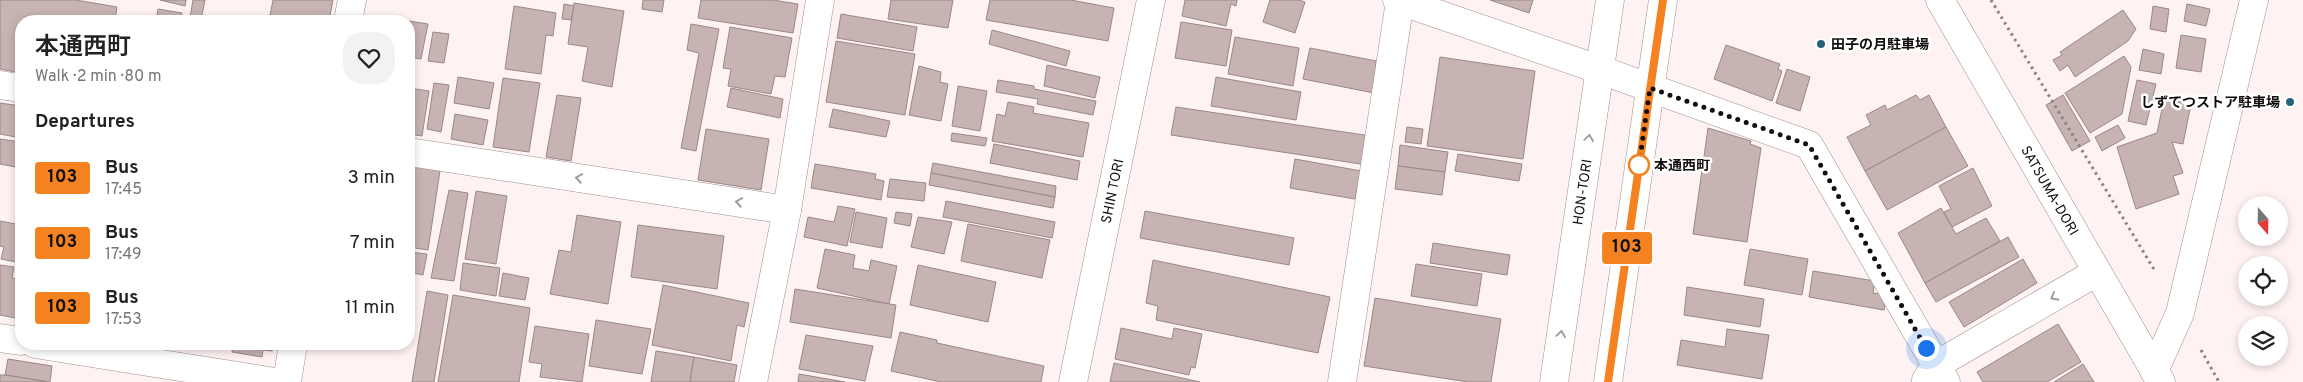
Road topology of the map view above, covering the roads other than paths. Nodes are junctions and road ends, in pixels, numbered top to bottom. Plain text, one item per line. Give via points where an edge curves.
1 (352, 0) edge
2 (820, 0) edge
3 (1151, 0) edge
4 (1398, 0) edge
5 (1610, 0) edge
6 (1663, 0) edge
7 (1940, 0) edge
8 (2254, 0) edge
9 (349, 15) edge
10 (1598, 69) junction
11 (0, 85) edge
12 (15, 87) edge
13 (1650, 88) junction
14 (415, 153) edge
15 (788, 210) junction
16 (2097, 272) junction
17 (0, 338) edge
18 (15, 341) edge
19 (73, 350) edge
20 (292, 350) edge
21 (1936, 376) edge
22 (2158, 377) edge
23 (275, 382) edge
24 (287, 382) edge
25 (752, 382) edge
26 (1073, 382) edge
27 (1342, 382) edge
28 (1554, 382) edge
29 (1608, 382) edge

1 - 9 street
2 - 15 street
3 - 26 street, SHIN TORI
4 - 10 street
4 - 27 street
5 - 10 street, HON-TORI
6 - 13 street
7 - 16 street, SATSUMA-DORI
8 - 22 street via 2180,313
10 - 13 street
28 -> 10 street, HON-TORI
11 - 12 street
13 - 21 street via 1809,145
13 - 29 street
15 -> 14 street
15 - 25 street
16 -> 21 street
16 - 22 street, SATSUMA-DORI
17 - 18 street
19 - 23 street
20 - 24 street

